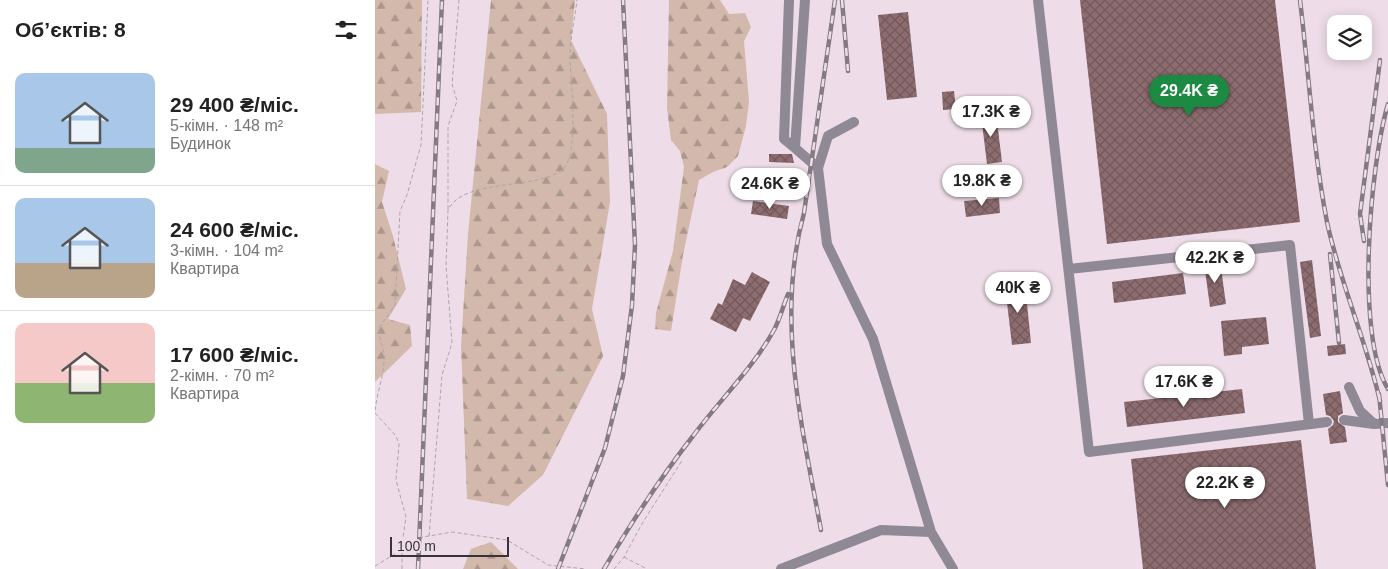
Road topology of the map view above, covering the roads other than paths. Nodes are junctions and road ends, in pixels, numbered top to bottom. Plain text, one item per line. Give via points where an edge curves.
1 (789, 0) edge
2 (805, 0) edge
3 (1038, 0) edge
4 (854, 122) dead end
5 (795, 148) junction
6 (818, 168) junction
7 (1069, 269) junction
8 (1349, 387) dead end
9 (1344, 420) dead end
10 (1327, 422) dead end
11 (1388, 423) edge
12 (1309, 424) junction
13 (1374, 424) junction
14 (931, 532) junction
15 (781, 569) edge
16 (953, 569) edge

1 - 5 lane via 784,139
2 - 5 lane
3 - 7 lane
4 - 6 lane via 828,136
5 - 6 lane
6 - 14 lane via 827,244 873,339
7 - 12 lane via 1290,245
7 - 12 lane via 1089,452
8 - 13 lane via 1360,411
9 - 13 lane
10 - 12 lane
11 - 13 lane
14 - 15 lane via 881,530
14 - 16 lane

